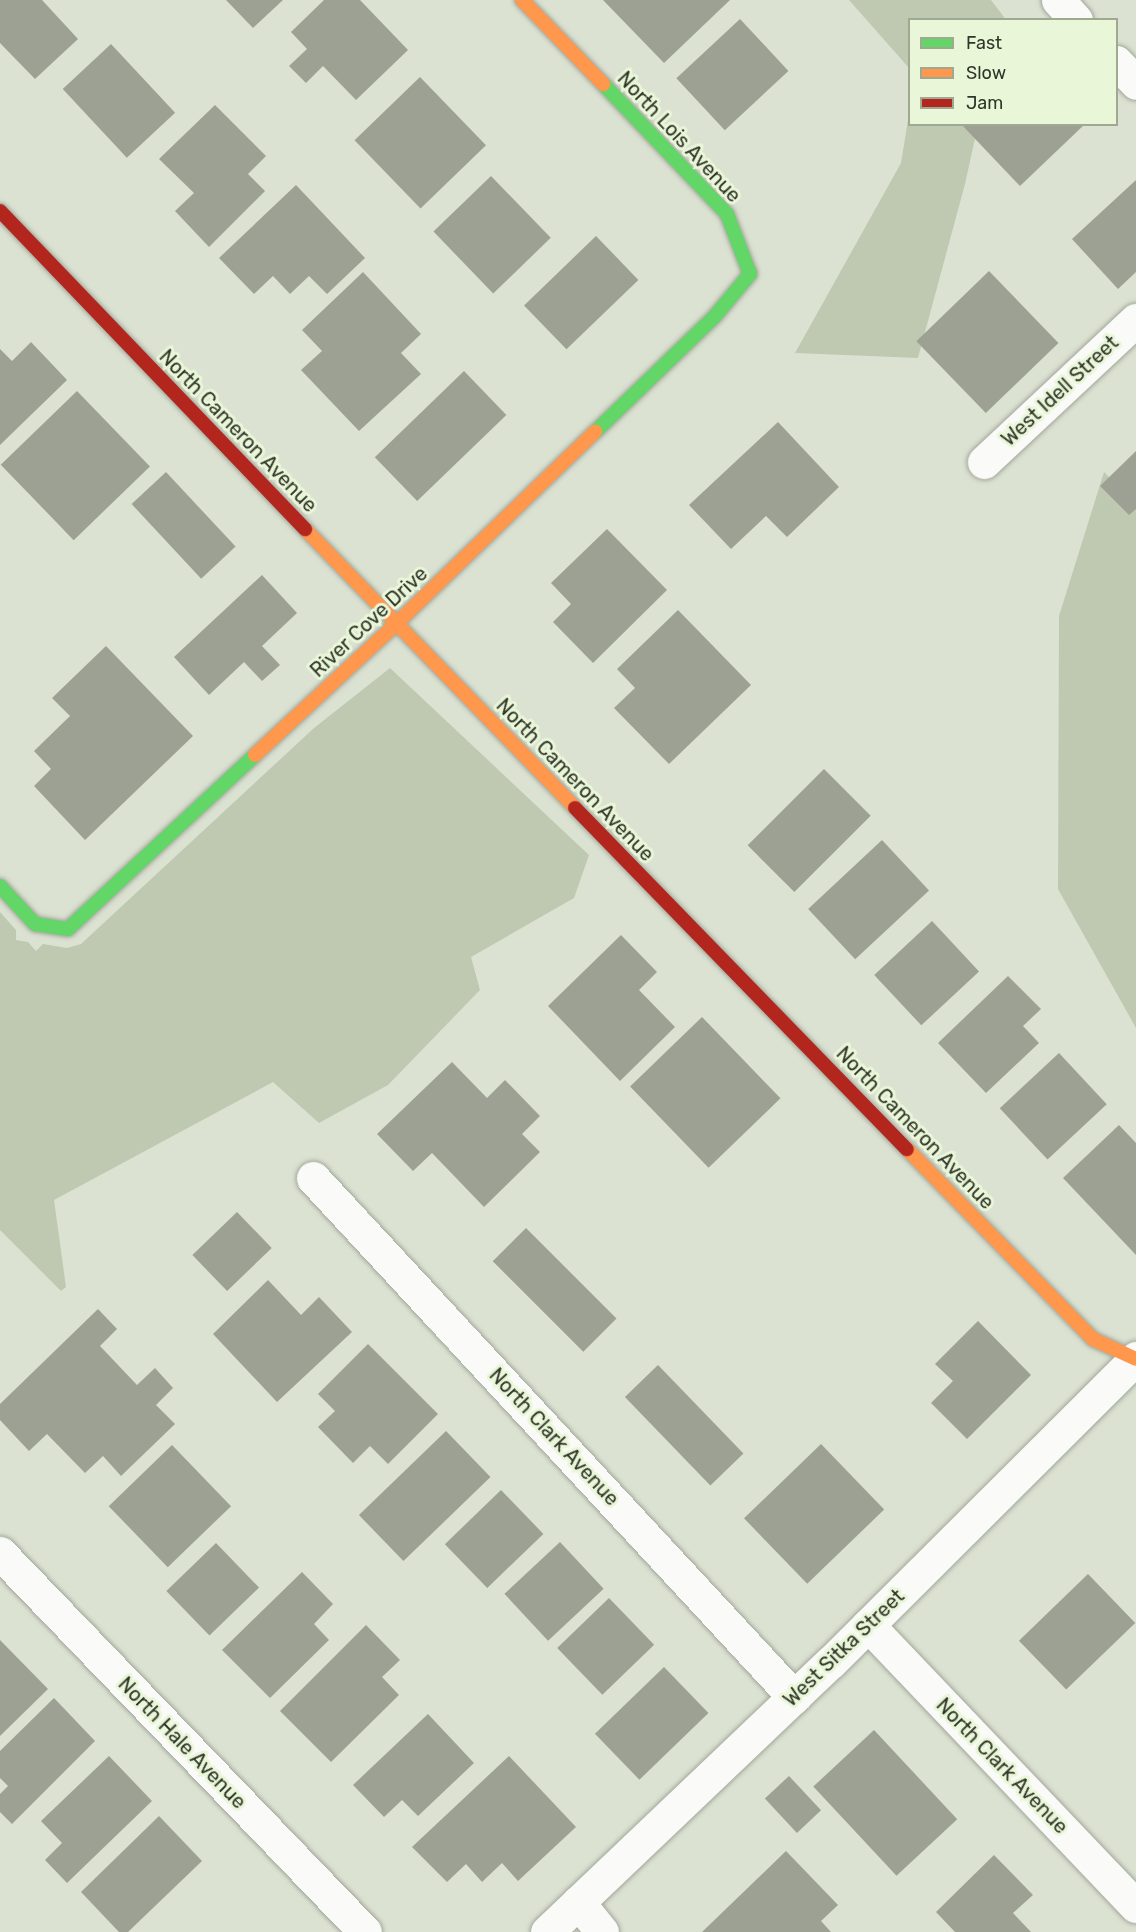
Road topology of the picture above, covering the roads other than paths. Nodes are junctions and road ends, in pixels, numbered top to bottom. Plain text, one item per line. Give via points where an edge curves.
1 (522, 0) edge
2 (1058, 0) edge
3 (1074, 18) edge
4 (1118, 64) edge
5 (1136, 83) edge
6 (0, 211) edge
7 (715, 316) joint
8 (1136, 320) edge
9 (984, 462) dead end
10 (396, 624) junction
11 (0, 886) edge
12 (313, 1178) dead end
13 (1136, 1359) edge
14 (0, 1553) edge
15 (868, 1625) junction
16 (794, 1697) junction
17 (578, 1902) junction
18 (1136, 1906) edge
19 (364, 1932) edge
20 (547, 1932) edge
21 (602, 1932) edge

1 - 7 street, North Lois Avenue via 727,214 750,274
2 - 3 street
4 - 5 street
6 - 10 street, North Cameron Avenue
7 - 10 street, River Cove Drive
8 - 9 street, West Idell Street
10 - 11 street, River Cove Drive via 68,929 35,924
10 - 13 street, North Cameron Avenue via 1093,1339
12 - 16 street, North Clark Avenue
13 - 15 street, West Sitka Street
14 - 19 street, North Hale Avenue
15 - 16 street, West Sitka Street
15 - 18 street, North Clark Avenue
16 - 17 street, West Sitka Street
17 - 20 street, West Sitka Street
17 - 21 street

